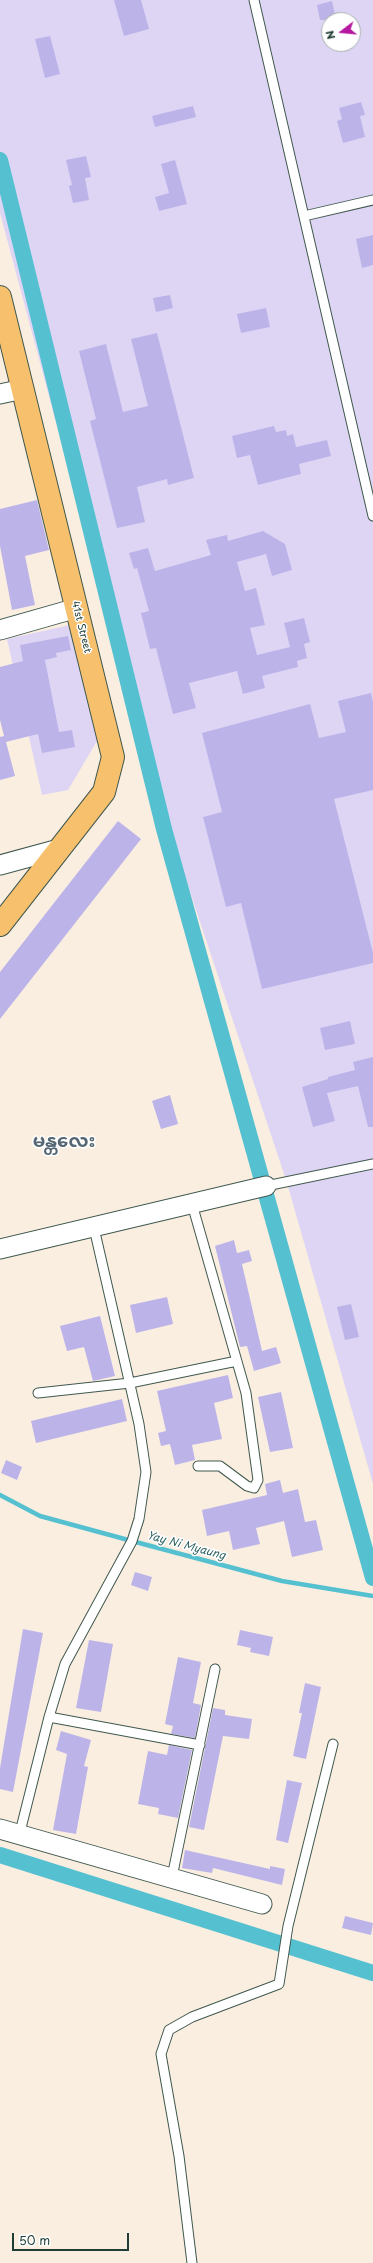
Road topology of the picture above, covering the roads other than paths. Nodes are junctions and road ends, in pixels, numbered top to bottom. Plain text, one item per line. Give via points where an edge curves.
1 (254, 0) edge
2 (373, 200) edge
3 (304, 216) junction
4 (0, 297) edge
5 (23, 389) junction
6 (0, 394) edge
7 (373, 516) edge
8 (77, 608) junction
9 (0, 630) edge
10 (60, 849) junction
11 (0, 865) edge
12 (0, 925) edge
13 (373, 1164) edge
14 (260, 1188) joint
15 (192, 1204) junction
16 (94, 1228) junction
17 (0, 1249) edge
18 (237, 1361) junction
19 (130, 1384) junction
20 (38, 1393) dead end
21 (198, 1466) dead end
22 (215, 1669) dead end
23 (49, 1717) junction
24 (333, 1744) dead end
25 (200, 1745) junction
26 (0, 1829) edge
27 (19, 1836) junction
28 (172, 1877) junction
29 (262, 1904) dead end
30 (192, 2263) edge

1 - 3 lane
2 - 3 lane
3 - 7 lane
4 - 5 main road, 41st Street
5 - 6 street
5 - 8 main road, 41st Street
8 - 9 street
8 - 10 main road, 41st Street via 113,757 104,792
10 - 11 street
10 - 12 main road, 41st Street
13 - 14 lane
14 - 15 street
15 - 16 street
15 - 18 lane
16 - 17 street
16 - 19 lane
18 - 19 lane
18 - 21 lane via 246,1393 258,1480 254,1488 247,1486 220,1466
19 - 20 lane
19 - 23 lane via 146,1472 139,1519 132,1541 65,1664
22 - 25 lane
23 - 25 lane
23 - 27 lane
24 - 30 lane via 288,1926 280,1984 192,2017 170,2030 161,2054 179,2156
25 - 28 lane
26 - 27 street
27 - 28 street
28 - 29 street

